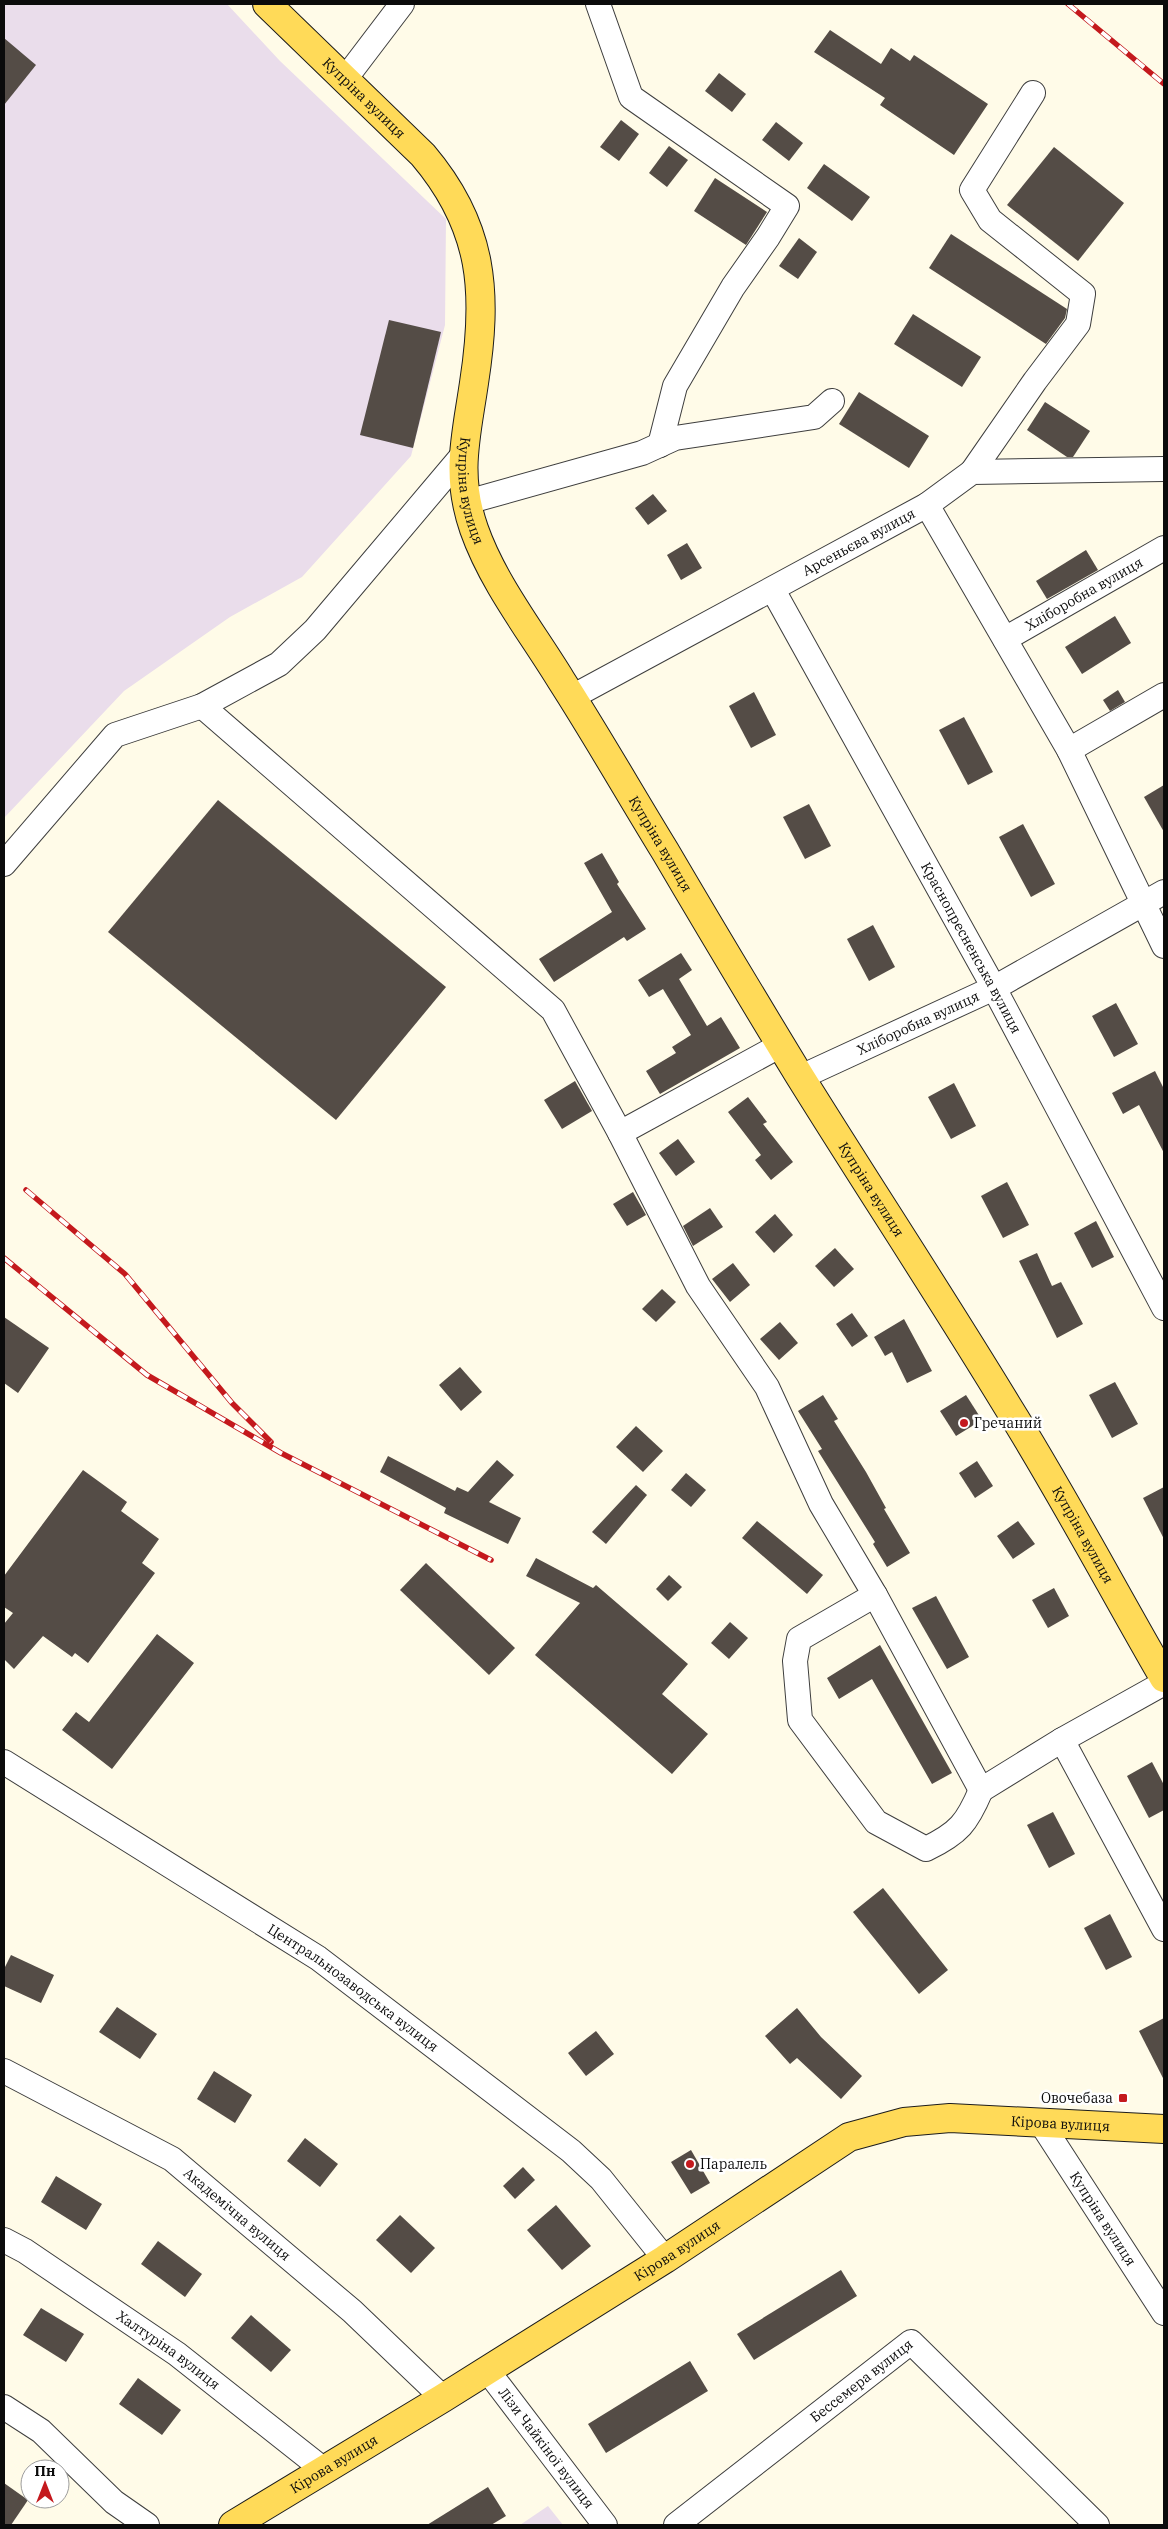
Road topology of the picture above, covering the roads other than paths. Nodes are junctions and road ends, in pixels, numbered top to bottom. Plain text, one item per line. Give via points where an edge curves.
1 (267, 4) edge
2 (402, 4) edge
3 (598, 4) edge
4 (345, 79) junction
5 (1033, 93) dead end
6 (832, 401) dead end
7 (660, 445) junction
8 (462, 456) junction
9 (1164, 469) edge
10 (972, 472) junction
11 (467, 502) junction
12 (927, 505) junction
13 (1164, 548) edge
14 (773, 590) junction
15 (1005, 639) junction
16 (1164, 695) edge
17 (572, 697) junction
18 (202, 706) junction
19 (1069, 750) junction
20 (4, 864) edge
21 (1164, 892) edge
22 (1143, 905) junction
23 (1164, 946) edge
24 (994, 988) junction
25 (781, 1045) junction
26 (801, 1078) junction
27 (620, 1133) junction
28 (1164, 1308) edge
29 (875, 1595) junction
30 (1164, 1678) edge
31 (1164, 1683) edge
32 (1062, 1740) junction
33 (4, 1762) edge
34 (981, 1790) junction
35 (1164, 1929) edge
36 (4, 2071) edge
37 (1041, 2123) junction
38 (1164, 2129) edge
39 (4, 2240) edge
40 (665, 2259) junction
41 (1164, 2312) edge
42 (487, 2370) junction
43 (443, 2398) junction
44 (4, 2407) edge
45 (324, 2470) junction
46 (148, 2525) edge
47 (233, 2525) edge
48 (606, 2525) edge
49 (676, 2525) edge
50 (1097, 2525) edge

1 - 4 main road, Купріна вулиця
2 - 4 street
3 - 7 street via 631,97 787,206 733,287 675,386
4 - 8 main road, Купріна вулиця via 440,175 465,218 473,240 482,313
5 - 10 street, Арсеньєва вулиця via 972,190 990,220 1083,294 1080,314 1078,324
6 - 7 street via 814,417 675,438
7 - 11 street via 642,453
8 - 11 main road, Купріна вулиця
8 - 18 street via 315,630 279,664
9 - 10 street
10 - 12 street, Арсеньєва вулиця
11 - 17 main road, Купріна вулиця via 475,531 500,583
12 - 14 street, Арсеньєва вулиця
12 - 15 street
13 - 15 street, Хліборобна вулиця
14 - 17 street, Арсеньєва вулиця
14 - 24 street, Краснопресненська вулиця
15 - 19 street
16 - 19 street
17 - 25 main road, Купріна вулиця
18 - 20 street via 115,735
18 - 27 street via 553,1010
19 - 22 street
21 - 22 street, Хліборобна вулиця
22 - 23 street
22 - 24 street, Хліборобна вулиця
24 - 26 street, Хліборобна вулиця
24 - 28 street, Краснопресненська вулиця
25 - 26 main road, Купріна вулиця
25 - 27 street
26 - 30 main road, Купріна вулиця via 1010,1410
27 - 29 street via 698,1286 767,1386 821,1504
29 - 34 street
29 - 34 street via 799,1639 794,1661 800,1720 876,1822 926,1849 947,1838 969,1818
31 - 32 street
32 - 34 street
32 - 35 street
33 - 40 street, Центральнозаводська вулиця via 318,1958 571,2151 601,2179
36 - 43 street, Академічна вулиця via 172,2159 352,2311
37 - 38 main road, Кірова вулиця
37 - 40 main road, Кірова вулиця via 950,2118 904,2122 849,2137
37 - 41 street, Купріна вулиця
39 - 45 street, Халтуріна вулиця via 177,2354
40 - 42 main road, Кірова вулиця
42 - 43 main road, Кірова вулиця
42 - 48 street, Лізи Чайкіної вулиця
43 - 45 main road, Кірова вулиця
44 - 46 street via 41,2432 114,2502
45 - 47 main road, Кірова вулиця
49 - 50 street, Бессемера вулиця via 911,2342

